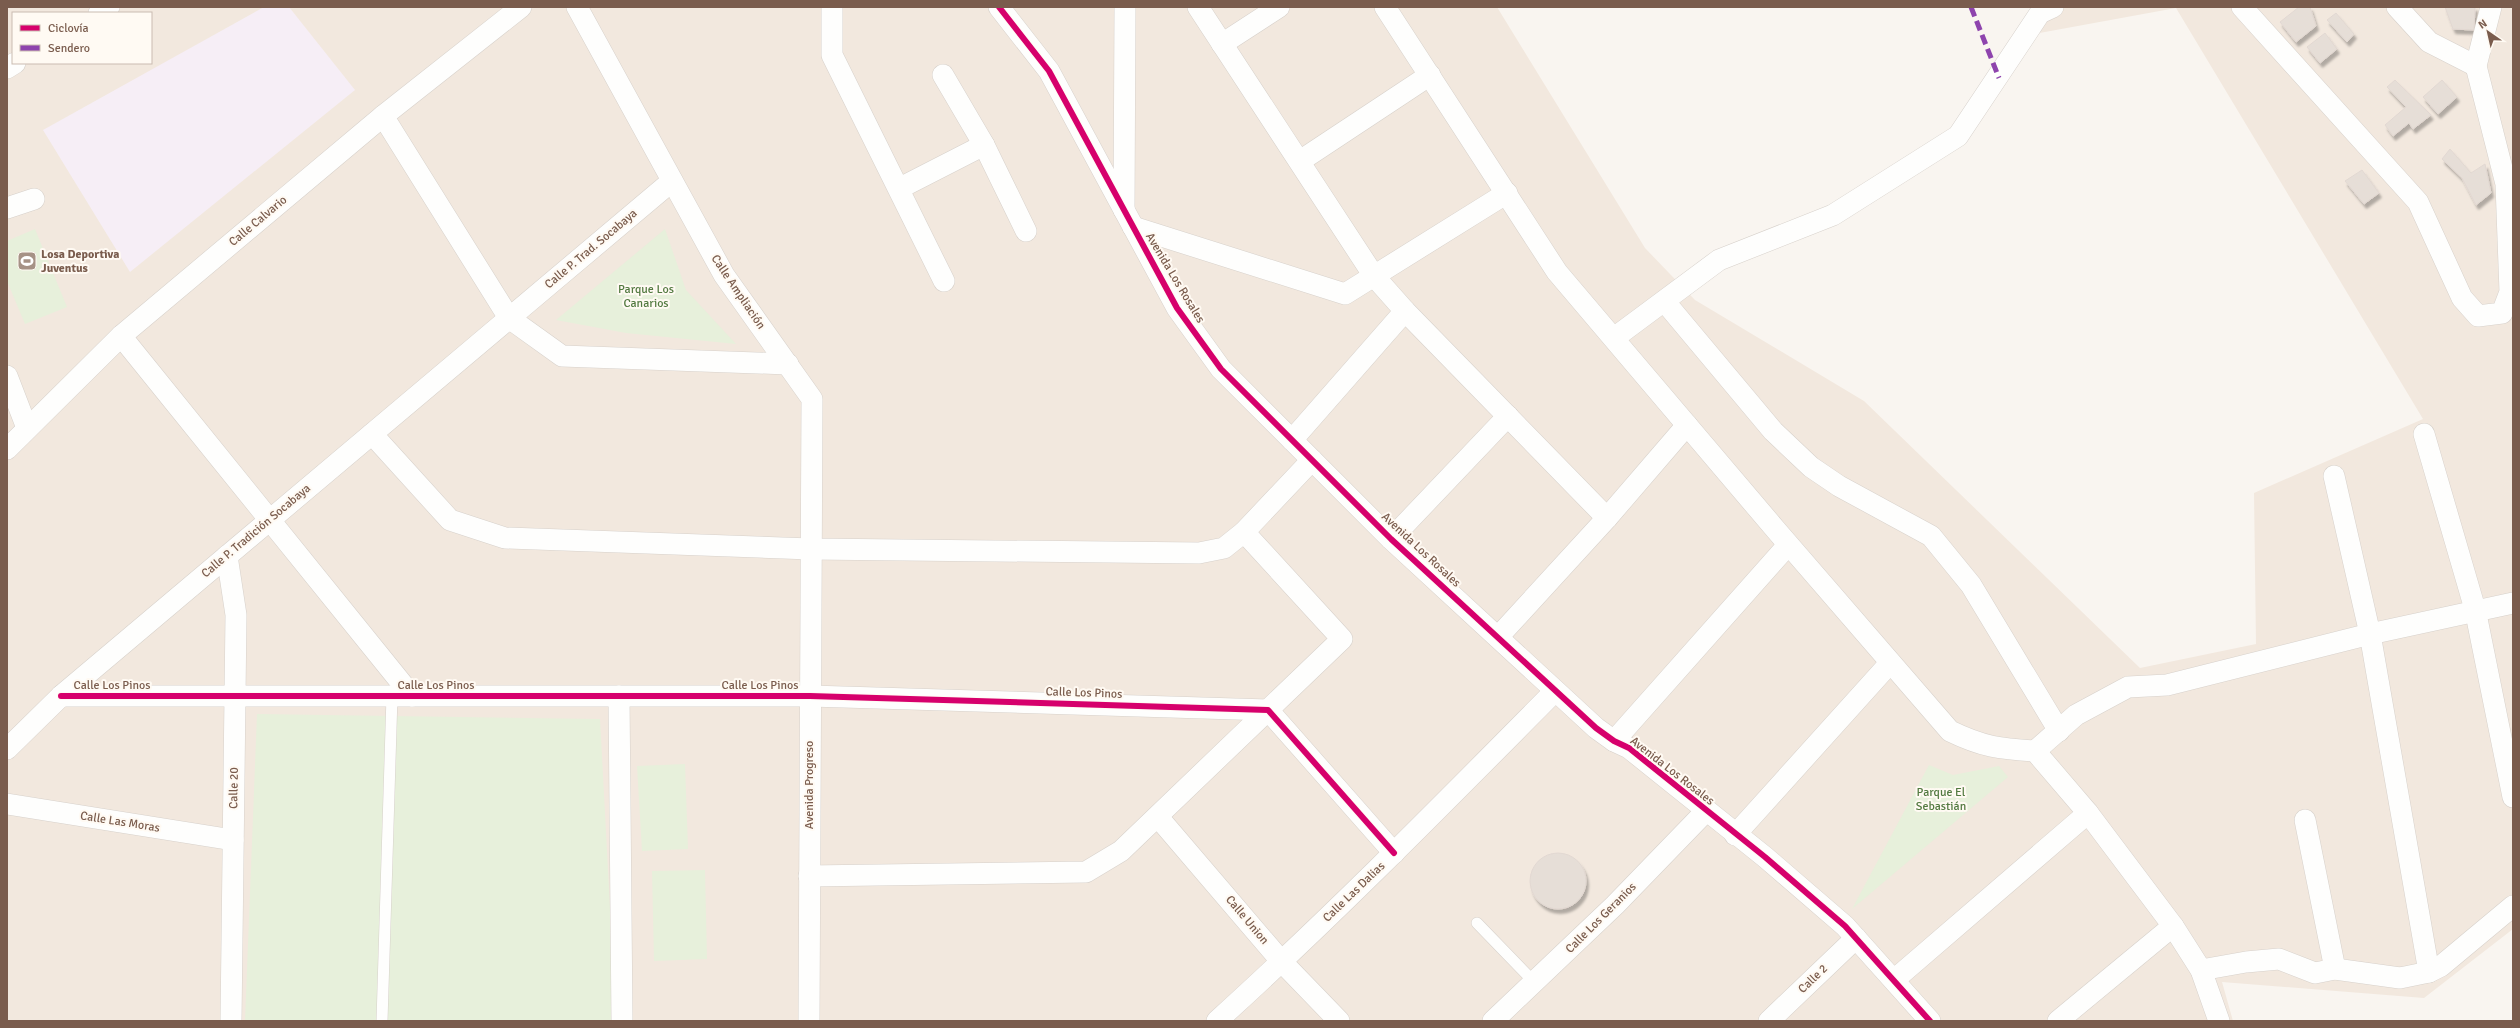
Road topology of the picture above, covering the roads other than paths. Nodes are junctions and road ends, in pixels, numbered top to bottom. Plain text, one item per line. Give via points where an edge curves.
1 (521, 7) edge
2 (577, 7) edge
3 (832, 7) edge
4 (999, 7) edge
5 (1125, 7) edge
6 (1198, 7) edge
7 (1279, 7) edge
8 (1385, 7) edge
9 (2053, 7) edge
10 (2242, 7) edge
11 (2397, 7) edge
12 (2491, 7) edge
13 (1222, 44) junction
14 (2476, 66) junction
15 (943, 75) dead end
16 (1430, 75) junction
17 (383, 116) junction
18 (984, 145) junction
19 (1300, 161) junction
20 (672, 181) junction
21 (900, 188) junction
22 (1507, 193) junction
23 (34, 200) dead end
24 (7, 208) edge
25 (1128, 220) junction
26 (1026, 231) dead end
27 (1374, 276) junction
28 (944, 280) dead end
29 (1665, 302) junction
30 (1405, 311) junction
31 (509, 318) junction
32 (122, 336) junction
33 (1614, 338) junction
34 (788, 364) junction
35 (7, 376) edge
36 (1508, 416) junction
37 (1687, 425) junction
38 (27, 428) junction
39 (372, 434) junction
40 (2424, 434) dead end
41 (1292, 440) junction
42 (7, 449) edge
43 (1312, 460) junction
44 (2334, 476) dead end
45 (1607, 518) junction
46 (270, 520) junction
47 (1244, 532) junction
48 (1391, 539) junction
49 (1788, 545) junction
50 (810, 548) junction
51 (227, 556) junction
52 (2513, 603) edge
53 (2475, 609) junction
54 (2370, 634) junction
55 (1498, 637) junction
56 (1890, 663) junction
57 (1555, 691) junction
58 (61, 696) junction
59 (235, 696) junction
60 (402, 696) junction
61 (619, 696) junction
62 (810, 696) junction
63 (1268, 710) junction
64 (2059, 730) junction
65 (1614, 741) junction
66 (7, 749) edge
67 (2035, 751) junction
68 (2513, 797) edge
69 (7, 804) edge
70 (1706, 811) junction
71 (2088, 813) junction
72 (1158, 816) junction
73 (2305, 820) dead end
74 (1735, 835) junction
75 (233, 840) junction
76 (1394, 853) junction
77 (809, 876) junction
78 (2513, 906) edge
79 (1477, 923) dead end
80 (2173, 926) junction
81 (1856, 938) junction
82 (1282, 962) junction
83 (2335, 969) junction
84 (2201, 970) junction
85 (2429, 972) junction
86 (1894, 980) junction
87 (1535, 983) junction
88 (231, 1021) edge
89 (382, 1021) edge
90 (622, 1021) edge
91 (809, 1021) edge
92 (1218, 1021) edge
93 (1339, 1021) edge
94 (1493, 1021) edge
95 (1769, 1021) edge
96 (1930, 1021) edge
97 (2058, 1021) edge
98 (2219, 1021) edge

1 - 17 street, Calle Calvario
2 - 20 street, Calle Ampliación
3 - 21 street via 832,54
4 - 25 street, Avenida Los Rosales via 1049,71
5 - 25 street
6 - 13 street
7 - 13 street
8 - 16 street
9 - 29 street via 2040,14 1958,136 1833,215 1719,260
10 - 14 street via 2418,202 2462,298 2478,316 2502,313 2510,292 2506,184
11 - 14 street via 2429,42
12 - 14 street
13 - 19 street
15 - 18 street
16 - 19 street
16 - 22 street
17 - 31 street
17 - 32 street, Calle Calvario
18 - 21 street
18 - 26 street
19 - 27 street
20 - 31 street, Calle P. Trad. Socabaya
20 - 34 street, Calle Ampliación via 724,275
21 - 28 street
22 - 27 street
22 - 33 street via 1558,272
23 - 24 street
25 - 27 street via 1345,294
25 - 41 street, Avenida Los Rosales via 1178,308 1221,369
27 - 30 street
29 - 33 street
29 - 64 street via 1773,431 1811,466 1839,486 1931,536 1971,585
30 - 36 street
30 - 41 street
31 - 34 street via 562,356
31 - 39 street, Calle P. Tradición Socabaya
32 - 38 street, Calle Calvario
32 - 46 street
33 - 37 street
34 - 50 street, Calle Ampliación via 812,399
35 - 38 street
36 - 45 street
36 - 48 street
37 - 45 street
37 - 49 street
38 - 42 street, Calle Calvario
39 - 46 street, Calle P. Tradición Socabaya
39 - 50 street via 450,520 505,538
40 - 53 street
41 - 43 street, Avenida Los Rosales
43 - 47 street
43 - 48 street, Avenida Los Rosales
44 - 54 street
45 - 55 street
46 - 51 street, Calle P. Tradición Socabaya
46 - 60 street
47 - 50 street via 1224,548 1199,553
47 - 63 street via 1342,639
48 - 55 street, Avenida Los Rosales
49 - 56 street
49 - 65 street
50 - 62 street, Avenida Progreso
51 - 58 street, Calle P. Tradición Socabaya
51 - 59 street, Calle 20 via 236,616
52 - 53 street
53 - 54 street
53 - 68 street
54 - 64 street via 2167,685 2128,687 2076,715
54 - 85 street
55 - 57 street, Avenida Los Rosales
56 - 67 street via 1950,731 1978,744 2002,750
56 - 74 street
57 - 65 street, Avenida Los Rosales
57 - 76 street, Calle Las Dalias
58 - 59 street, Calle Los Pinos
58 - 66 street, Calle P. Tradición Socabaya
59 - 60 street, Calle Los Pinos
59 - 75 street, Calle 20
60 - 61 street, Calle Los Pinos
60 - 89 lane
61 - 62 street, Calle Los Pinos
61 - 90 street
62 - 63 street, Calle Los Pinos
62 - 77 street, Avenida Progreso
63 - 72 street
63 - 76 street
64 - 67 street
65 - 70 street, Avenida Los Rosales via 1629,748
67 - 71 street
69 - 75 street, Calle Las Moras
70 - 74 street, Avenida Los Rosales
70 - 87 street, Calle Los Geranios
71 - 80 street
71 - 86 street
72 - 77 street via 1121,851 1086,872
72 - 82 street, Calle Union
73 - 83 street
74 - 81 street, Avenida Los Rosales via 1795,882
75 - 88 street, Calle 20
76 - 82 street, Calle Las Dalias
77 - 91 street, Avenida Progreso
78 - 85 street via 2441,966
79 - 87 lane
80 - 84 street
80 - 97 street
81 - 86 street, Avenida Los Rosales
81 - 95 street, Calle 2
82 - 92 street, Calle Las Dalias
82 - 93 street, Calle Union
83 - 84 street via 2315,973 2279,959
83 - 85 street via 2400,978
84 - 98 street
86 - 96 street, Avenida Los Rosales
87 - 94 street, Calle Los Geranios

